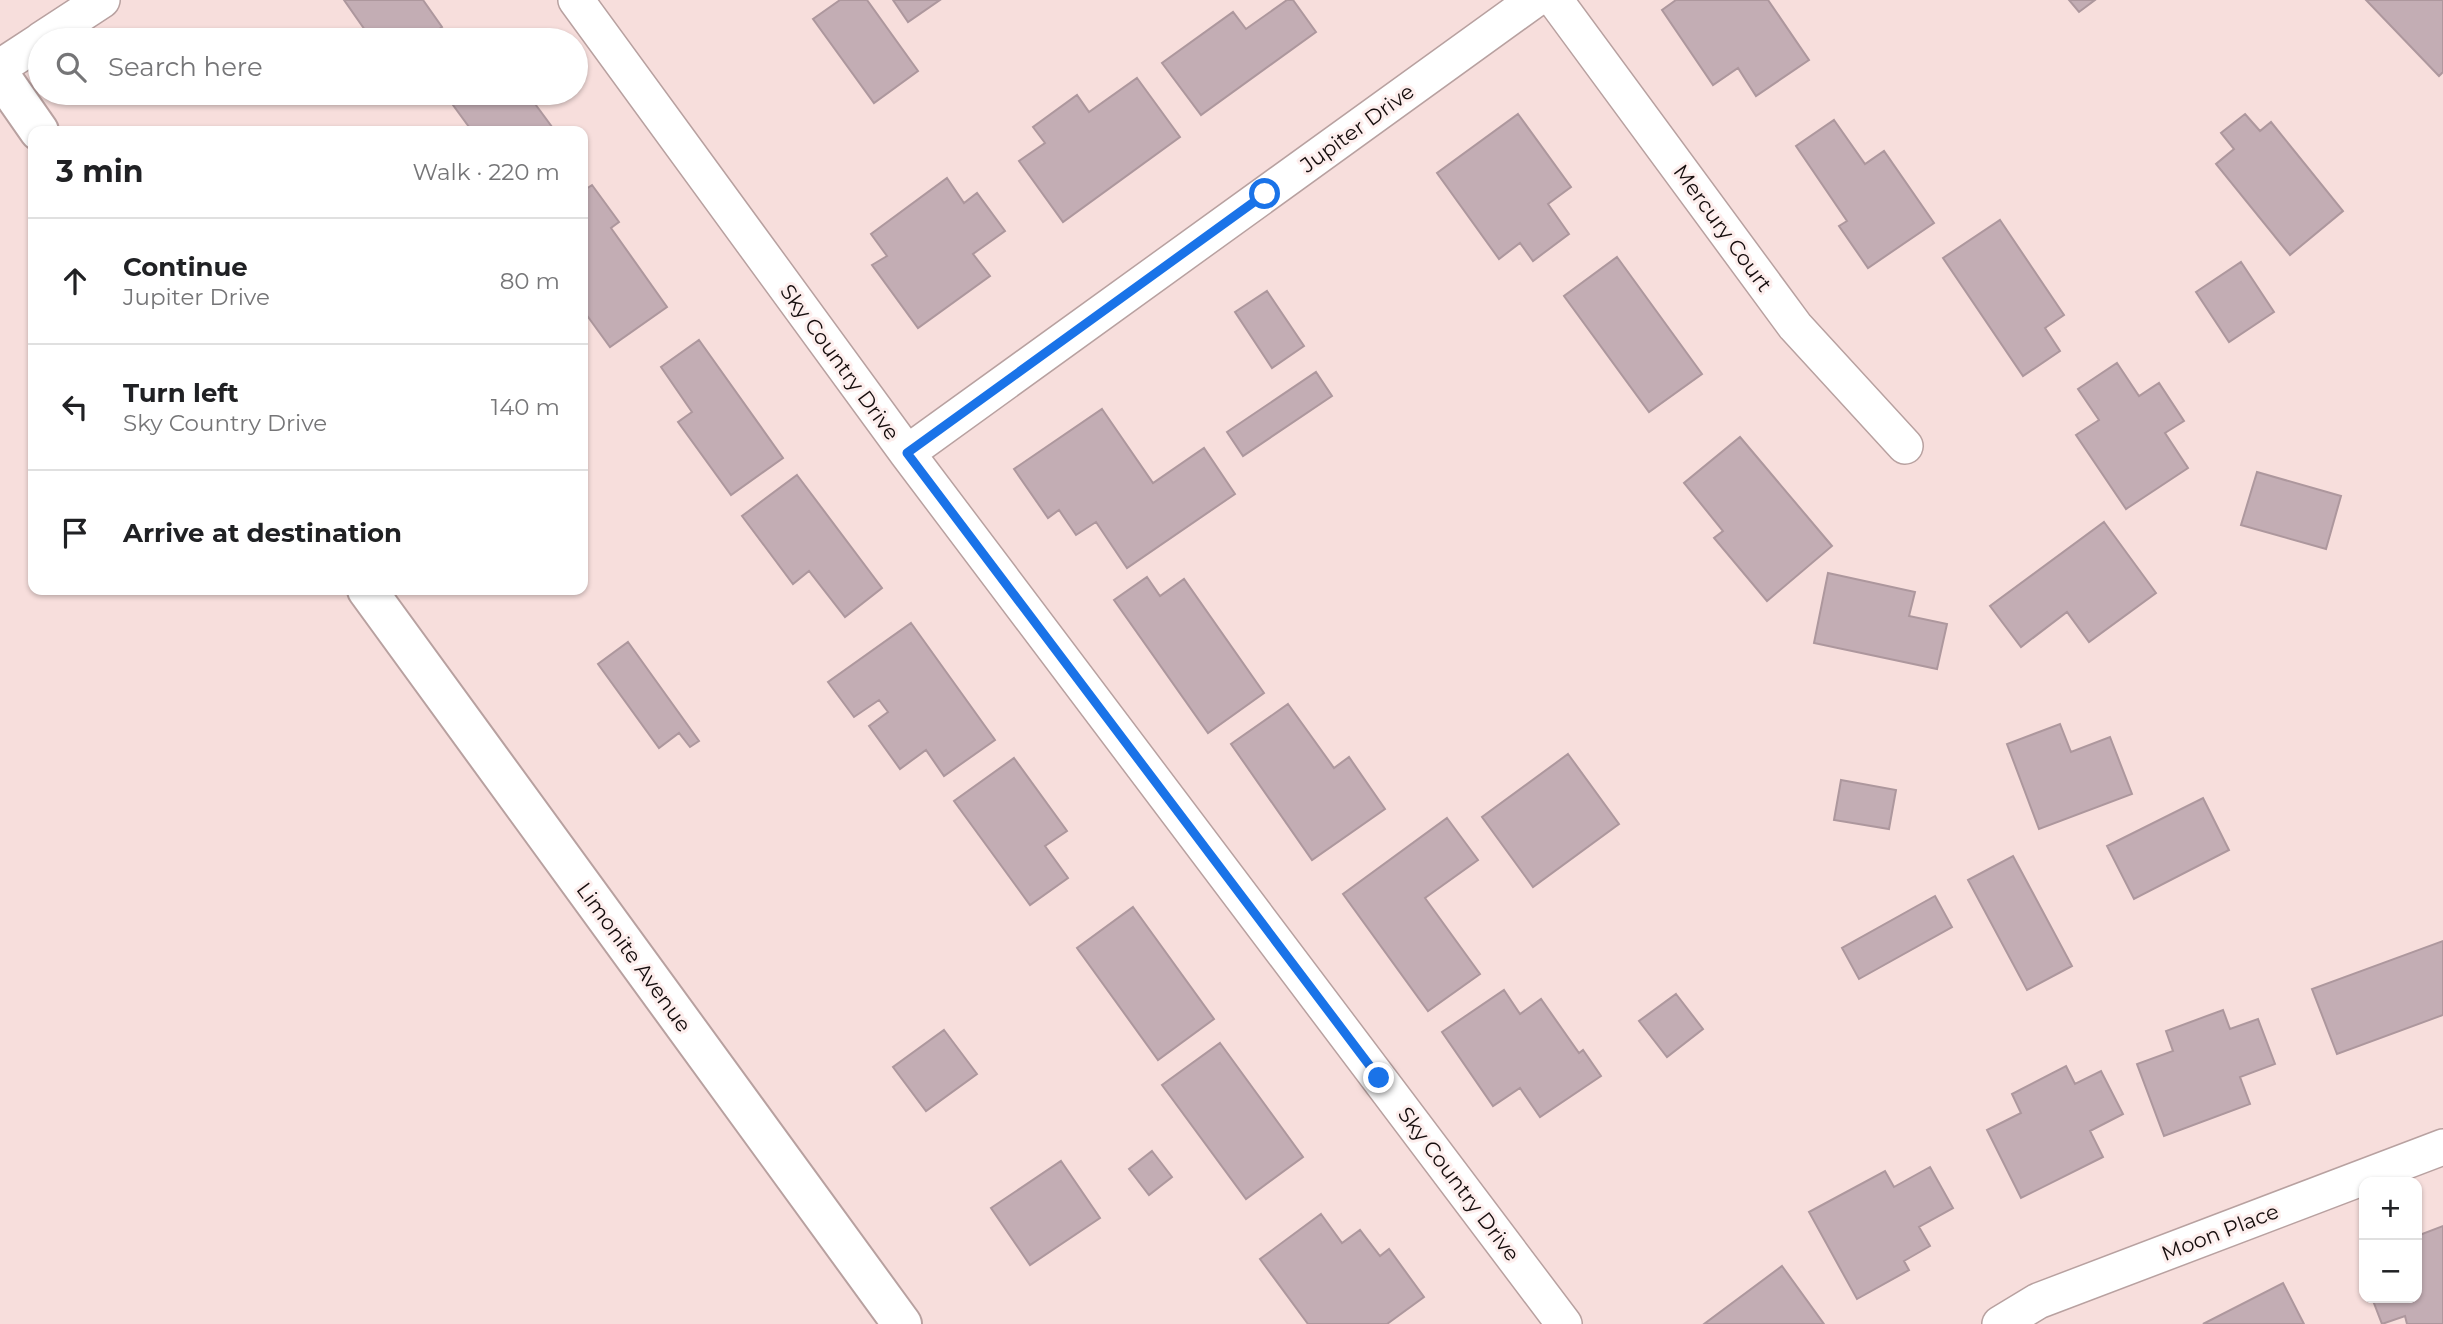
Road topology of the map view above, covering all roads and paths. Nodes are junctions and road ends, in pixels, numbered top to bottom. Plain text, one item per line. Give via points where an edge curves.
1 (102, 0) edge
2 (576, 0) edge
3 (1534, 0) edge
4 (1555, 0) edge
5 (59, 28) edge
6 (28, 48) edge
7 (0, 67) edge
8 (0, 75) edge
9 (36, 126) edge
10 (1905, 446) dead end
11 (907, 453) junction
12 (371, 595) edge
13 (2443, 1147) edge
14 (902, 1324) edge
15 (1564, 1324) edge
16 (2000, 1324) edge

1 - 5 street
2 - 11 street, Sky Country Drive
3 - 11 street, Jupiter Drive
4 - 10 street, Mercury Court via 1795,326
6 - 7 street
8 - 9 main road
11 - 15 street, Sky Country Drive
12 - 14 main road, Limonite Avenue
13 - 16 street, Moon Place via 2038,1301

